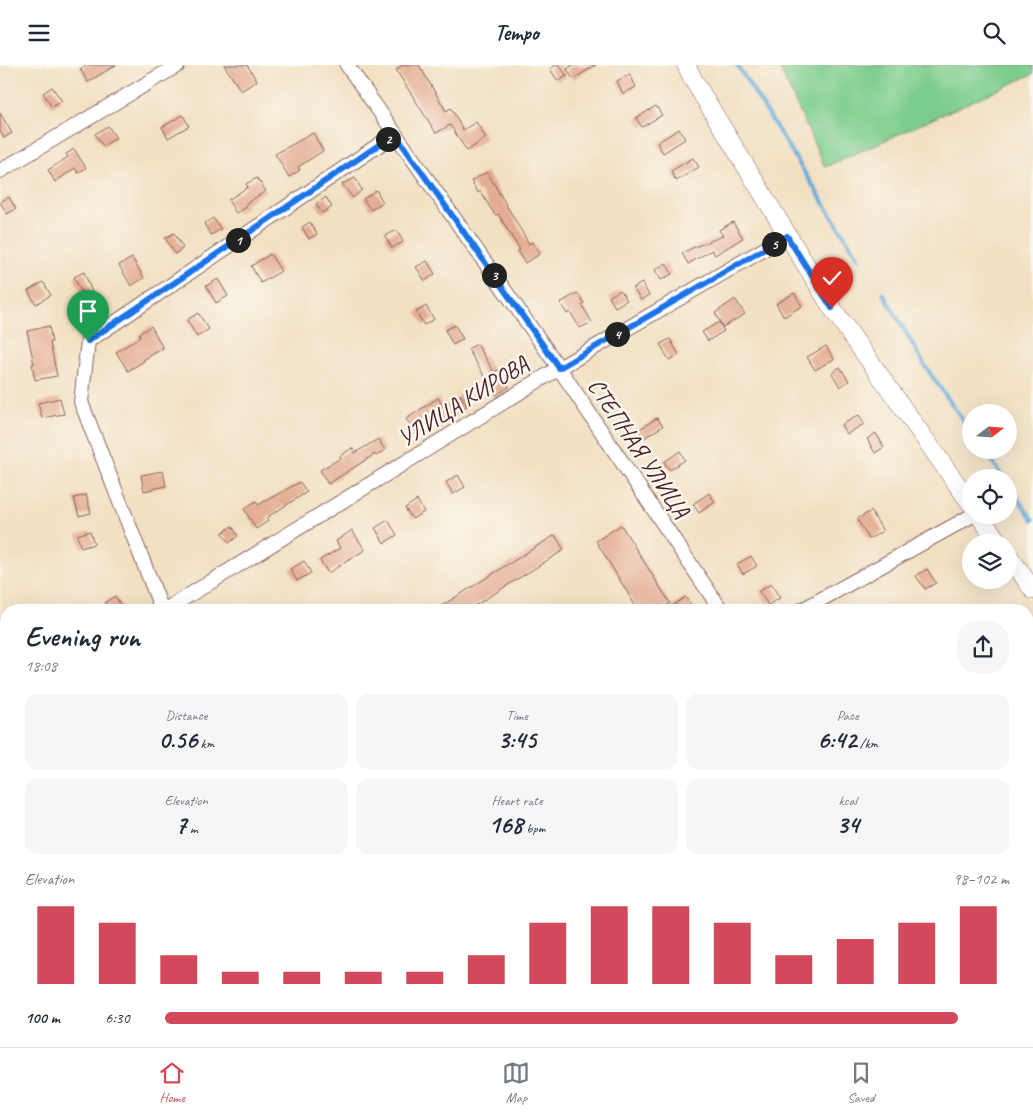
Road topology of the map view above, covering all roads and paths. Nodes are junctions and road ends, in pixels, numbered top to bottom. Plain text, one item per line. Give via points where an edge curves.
1 (178, 65) edge
2 (347, 65) edge
3 (686, 65) edge
4 (395, 134) junction
5 (0, 171) edge
6 (787, 236) junction
7 (559, 368) junction
8 (962, 491) edge
9 (962, 521) edge
10 (1017, 567) edge
11 (1033, 590) edge
12 (162, 604) edge
13 (174, 604) edge
14 (717, 604) edge
15 (813, 604) edge

1 - 5 street
2 - 4 street, СТЕПНАЯ УЛИЦА
3 - 6 main road
4 - 7 street, СТЕПНАЯ УЛИЦА
4 - 12 street via 88,341 81,402
6 - 7 street, УЛИЦА КИРОВА
6 - 8 main road via 832,308
7 - 13 street, УЛИЦА КИРОВА
7 - 14 street, СТЕПНАЯ УЛИЦА
9 - 15 street
10 - 11 main road

